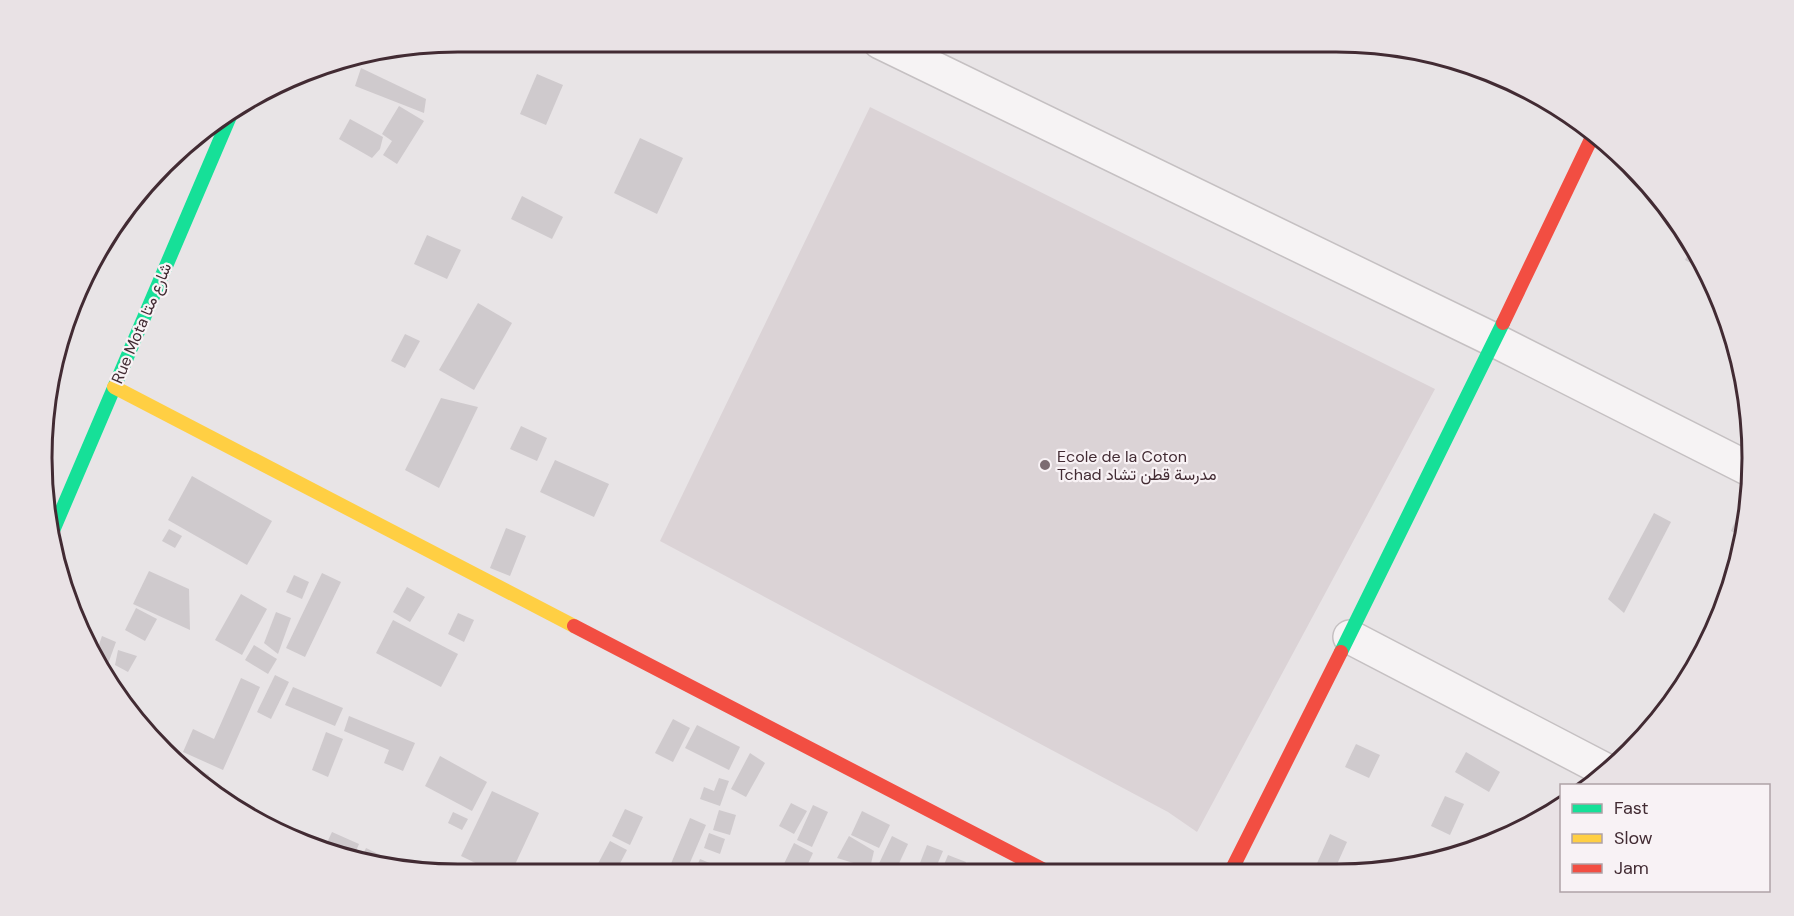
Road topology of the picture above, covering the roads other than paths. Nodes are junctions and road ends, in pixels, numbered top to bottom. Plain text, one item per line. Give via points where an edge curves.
1 (901, 52) edge
2 (226, 126) edge
3 (1590, 142) edge
4 (1496, 341) junction
5 (114, 387) junction
6 (1742, 465) edge
7 (57, 520) edge
8 (1350, 637) junction
9 (1599, 767) edge
10 (1033, 864) edge
11 (1235, 864) edge

1 - 4 street
2 - 5 main road, Rue Mota شارع متا
3 - 4 main road
4 - 6 street
4 - 8 main road
5 - 7 main road, Rue Mota شارع متا
5 - 10 main road
8 - 9 street
8 - 11 main road

